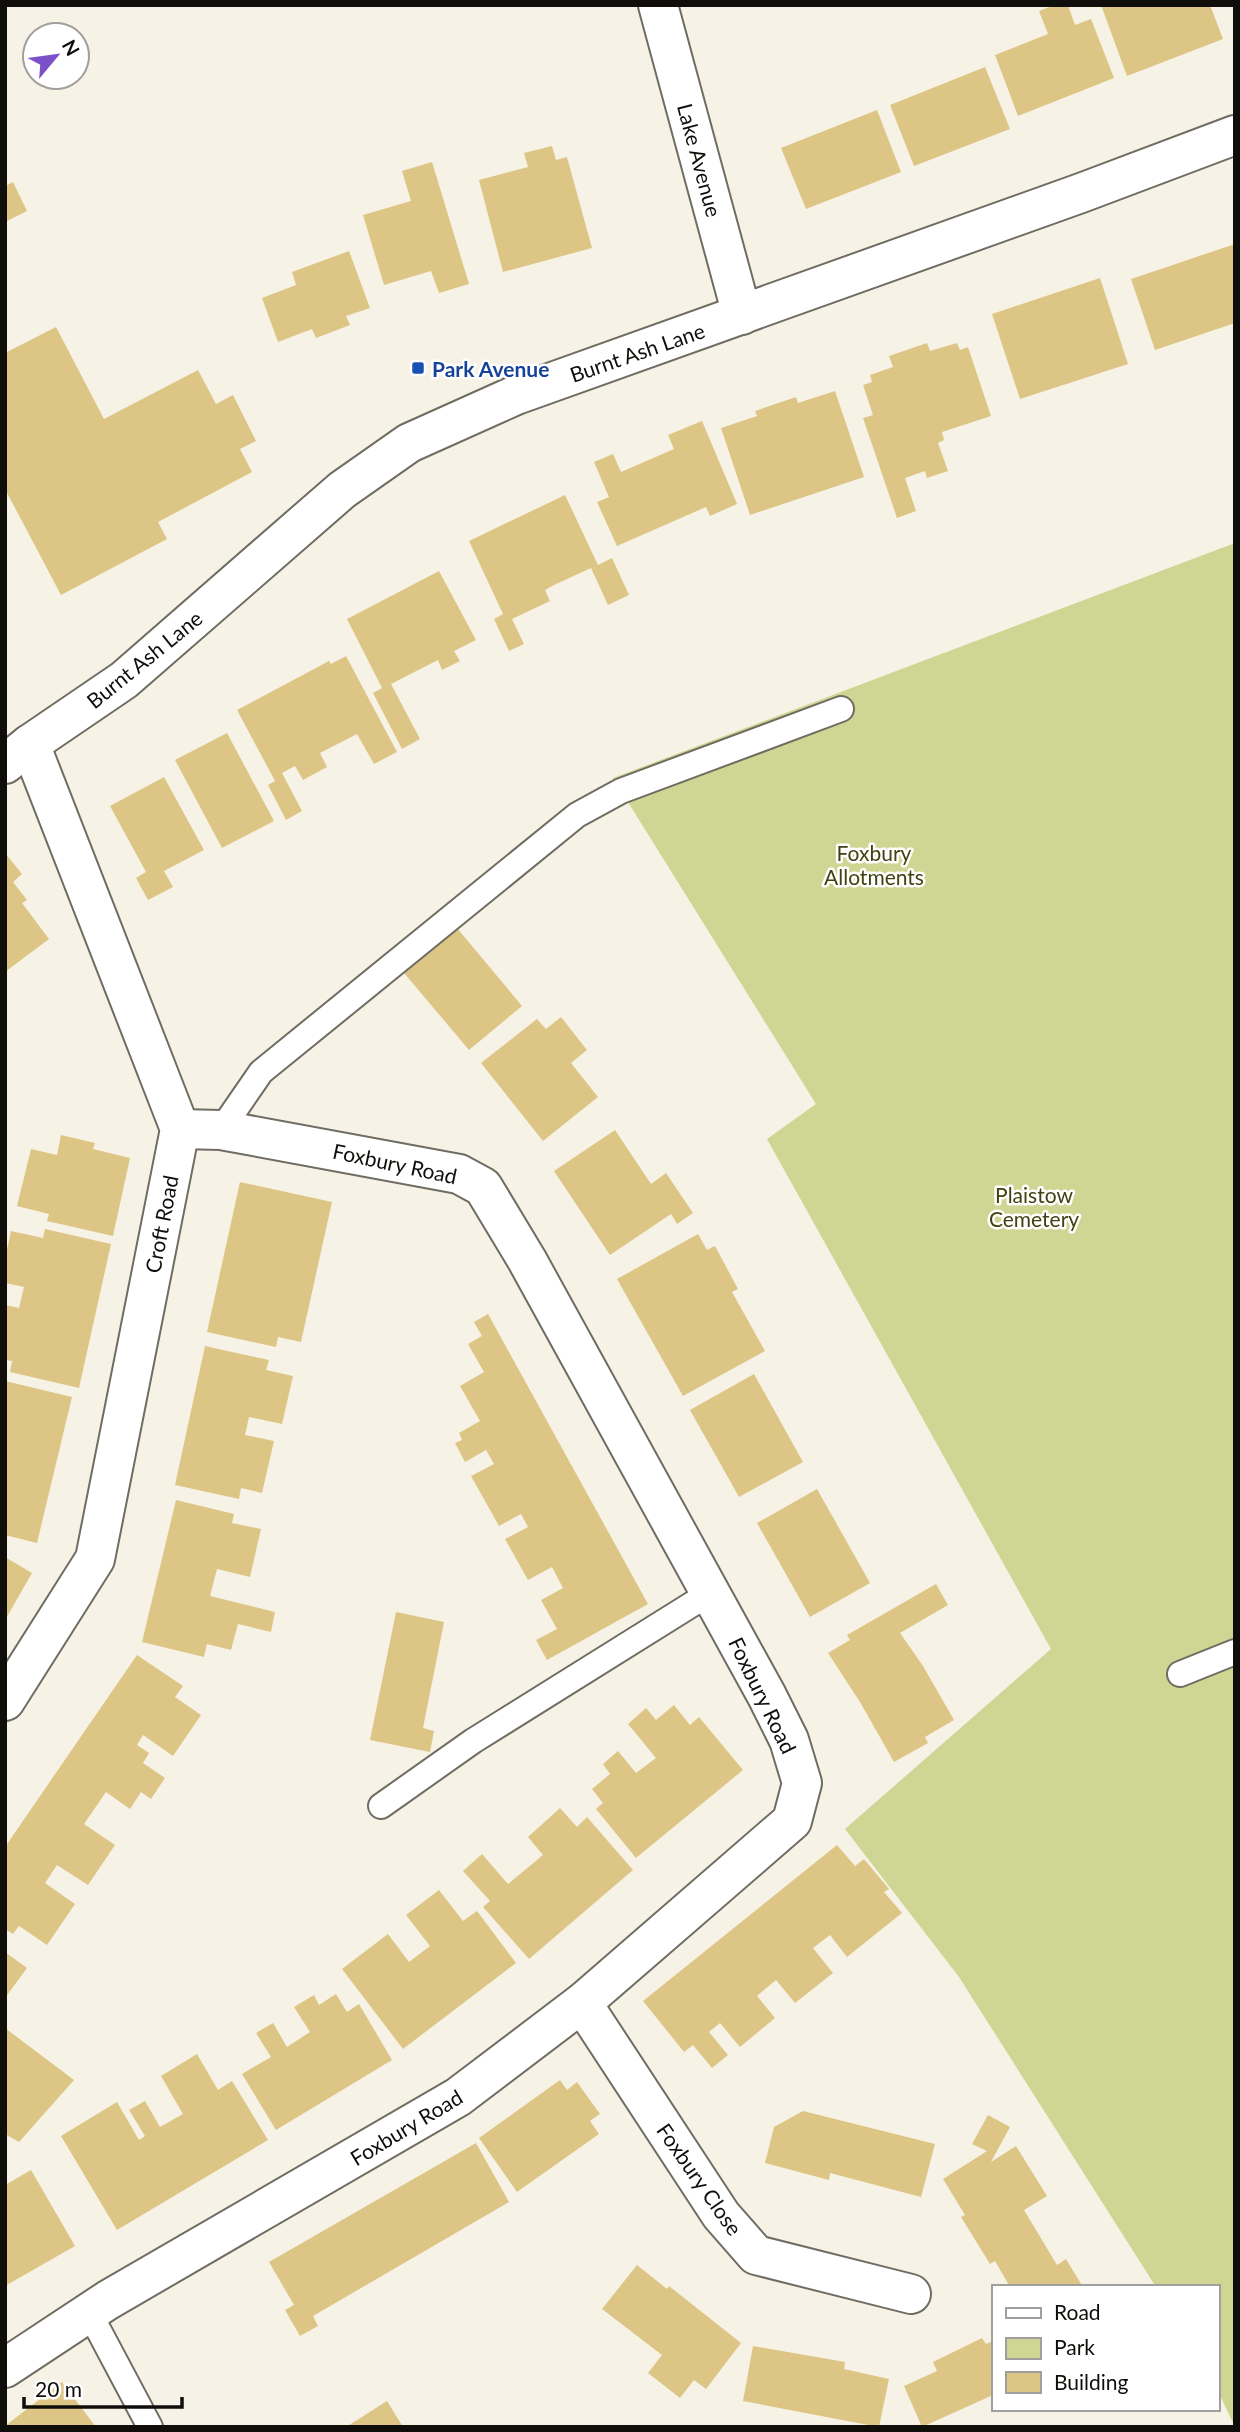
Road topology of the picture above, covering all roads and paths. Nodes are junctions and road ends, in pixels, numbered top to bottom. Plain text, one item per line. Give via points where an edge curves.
1 (658, 5) edge
2 (1235, 135) edge
3 (742, 315) junction
4 (841, 709) dead end
5 (18, 754) edge
6 (180, 1129) junction
7 (221, 1130) junction
8 (710, 1593) junction
9 (1235, 1652) edge
10 (1180, 1674) dead end
11 (5, 1700) edge
12 (381, 1807) dead end
13 (582, 2003) junction
14 (911, 2294) dead end
15 (99, 2307) junction
16 (5, 2368) edge
17 (150, 2427) edge

1 - 3 street, Lake Avenue
2 - 3 street, Burnt Ash Lane
3 - 5 street, Burnt Ash Lane via 516,395 409,443 342,490 124,680
4 - 7 lane via 621,791 578,815 261,1072
5 - 6 street
6 - 7 street, Foxbury Road
6 - 11 street, Croft Road via 95,1559
7 - 8 street, Foxbury Road via 459,1174 482,1187
8 - 12 lane via 473,1741
8 - 13 street, Foxbury Road via 789,1740 802,1783 792,1821
9 - 10 lane
13 - 14 street, Foxbury Close via 721,2215 756,2255
13 - 15 street, Foxbury Road via 458,2097
15 - 16 street, Foxbury Road
15 - 17 lane

